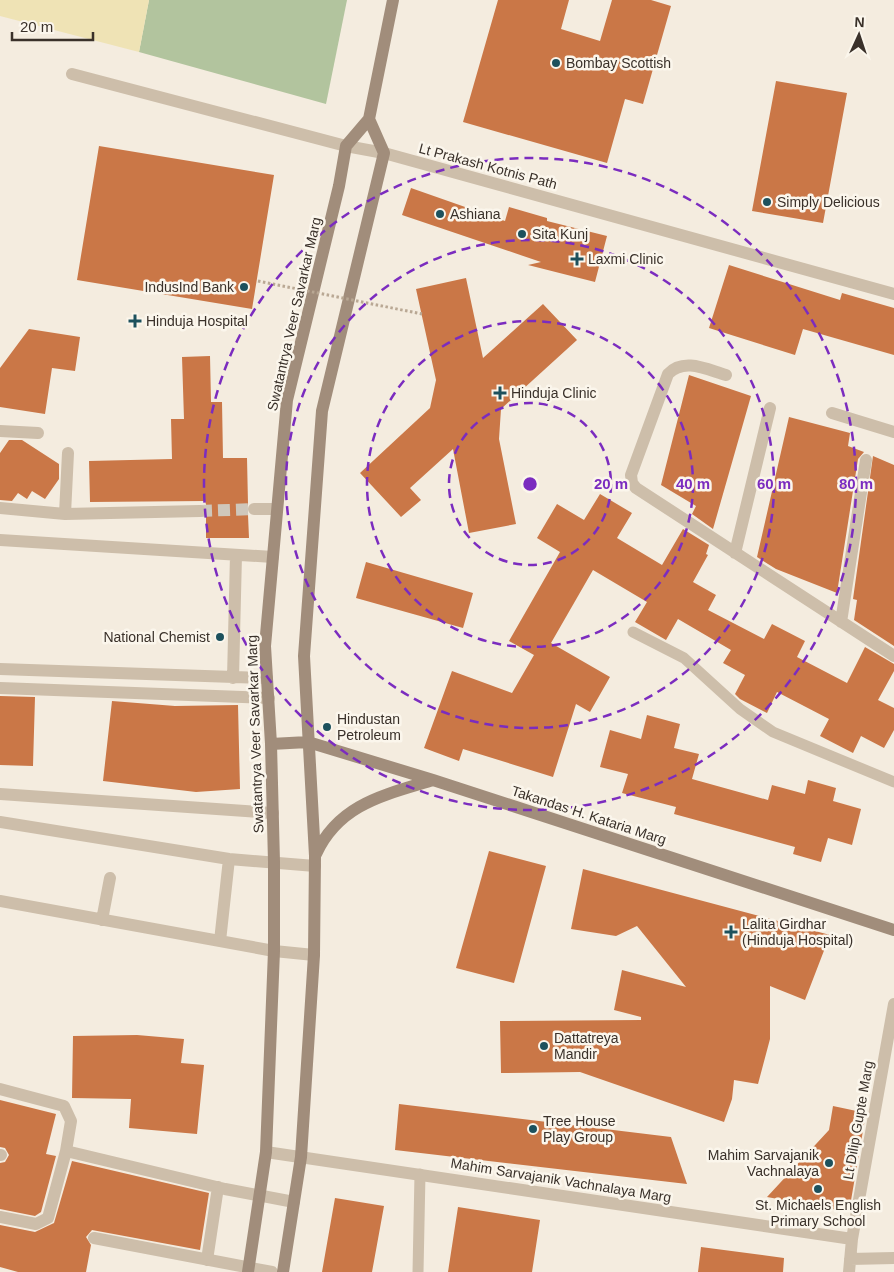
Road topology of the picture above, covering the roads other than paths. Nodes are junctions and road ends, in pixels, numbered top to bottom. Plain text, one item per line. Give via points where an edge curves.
1 (394, 0) edge
2 (72, 74) dead end
3 (370, 119) junction
4 (346, 146) junction
5 (384, 153) junction
6 (894, 294) edge
7 (726, 375) dead end
8 (770, 408) dead end
9 (832, 412) dead end
10 (0, 431) edge
11 (894, 432) edge
12 (38, 433) dead end
13 (68, 453) dead end
14 (866, 460) dead end
15 (0, 508) edge
16 (254, 509) tunnel mouth
17 (277, 509) junction
18 (200, 511) tunnel mouth
19 (65, 514) junction
20 (0, 540) edge
21 (736, 553) junction
22 (236, 555) junction
23 (273, 557) junction
24 (841, 622) junction
25 (633, 632) dead end
26 (894, 656) edge
27 (0, 669) edge
28 (233, 678) junction
29 (267, 678) junction
30 (0, 688) edge
31 (269, 698) junction
32 (308, 742) junction
33 (272, 744) junction
34 (433, 780) junction
35 (894, 782) edge
36 (0, 794) edge
37 (273, 813) junction
38 (0, 822) edge
39 (229, 859) junction
40 (315, 861) junction
41 (274, 862) junction
42 (110, 878) dead end
43 (0, 901) edge
44 (102, 920) junction
45 (894, 930) edge
46 (220, 941) junction
47 (274, 951) junction
48 (314, 955) junction
49 (894, 1004) edge
50 (0, 1089) edge
51 (66, 1152) junction
52 (266, 1152) junction
53 (301, 1156) junction
54 (420, 1174) junction
55 (218, 1187) junction
56 (259, 1196) junction
57 (294, 1202) junction
58 (0, 1217) edge
59 (94, 1238) dead end
60 (852, 1239) junction
61 (894, 1258) edge
62 (207, 1260) junction
63 (850, 1266) edge
64 (248, 1270) edge
65 (272, 1272) edge
66 (284, 1272) edge
67 (418, 1272) edge

1 - 3 main road
2 - 4 street, Lt Prakash Kotnis Path
3 - 4 main road
3 - 5 main road
4 - 5 street, Lt Prakash Kotnis Path
4 - 17 main road, Swatantrya Veer Savarkar Marg via 287,400
5 - 6 street, Lt Prakash Kotnis Path
5 - 32 main road via 322,412 304,656
7 - 21 street via 688,365 679,366 668,374 631,475 636,488
8 - 21 street
9 - 11 street
10 - 12 street
13 - 19 street
14 - 24 street
15 - 19 street
16 - 17 street
17 - 23 main road, Swatantrya Veer Savarkar Marg
18 - 19 street
20 - 22 street
21 - 24 street
22 - 23 street
22 - 28 street
23 - 29 main road, Swatantrya Veer Savarkar Marg via 265,646
24 - 26 street
25 - 35 lane via 684,658 740,710 773,732
27 - 28 street
28 - 29 street
29 - 31 main road, Swatantrya Veer Savarkar Marg
30 - 31 street
31 - 33 main road, Swatantrya Veer Savarkar Marg
32 - 33 main road, Takandas H. Kataria Marg
32 - 34 main road, Takandas H. Kataria Marg
32 - 40 main road
33 - 37 main road, Swatantrya Veer Savarkar Marg
34 - 40 main road via 375,798 347,814 325,835
34 - 45 main road, Takandas H. Kataria Marg
36 - 37 street
37 - 41 main road, Swatantrya Veer Savarkar Marg
38 - 39 street
39 - 41 street
39 - 46 street
40 - 41 street
40 - 48 main road
41 - 47 main road, Swatantrya Veer Savarkar Marg
42 - 44 street
43 - 44 street
44 - 46 street
46 - 47 street
47 - 48 street
47 - 52 main road, Swatantrya Veer Savarkar Marg
48 - 53 main road
49 - 60 street, Lt Dilip Gupte Marg
50 - 51 street via 64,1106 71,1122
51 - 55 street
51 - 58 street via 45,1222 36,1224
52 - 53 street, Mahim Sarvajanik Vachnalaya Marg
52 - 56 main road, Swatantrya Veer Savarkar Marg
53 - 54 street, Mahim Sarvajanik Vachnalaya Marg
53 - 57 main road
54 - 60 street, Mahim Sarvajanik Vachnalaya Marg
54 - 67 lane
55 - 56 street
55 - 62 street
56 - 57 street
56 - 64 main road, Swatantrya Veer Savarkar Marg
57 - 66 main road
59 - 62 street
60 - 63 street, Lt Dilip Gupte Marg
61 - 63 street
62 - 64 street
64 - 65 street

